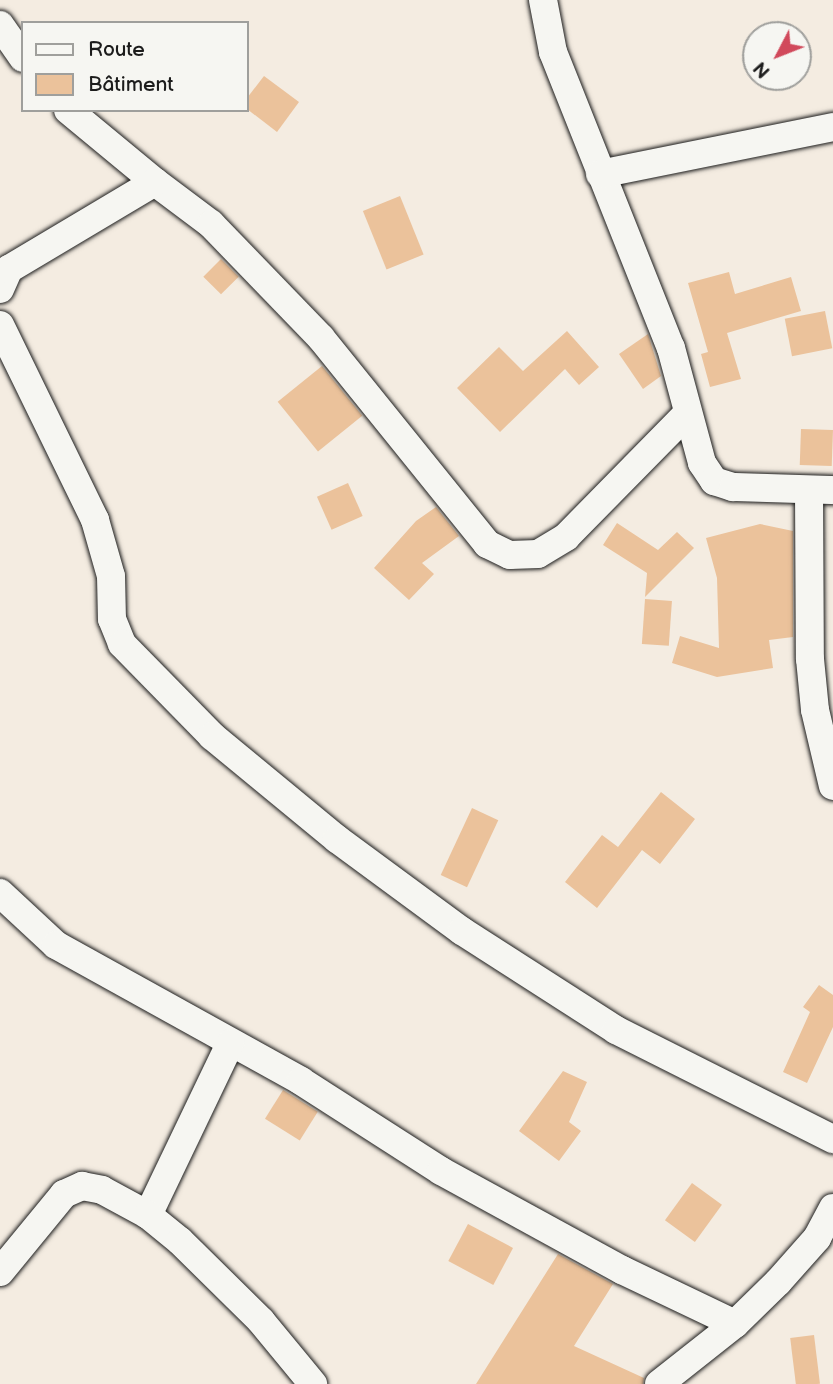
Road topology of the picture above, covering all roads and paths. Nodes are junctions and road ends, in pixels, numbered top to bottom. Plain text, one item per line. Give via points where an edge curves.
1 (543, 0) edge
2 (0, 25) edge
3 (21, 55) edge
4 (70, 112) edge
5 (833, 127) edge
6 (600, 174) junction
7 (155, 183) junction
8 (0, 289) edge
9 (0, 325) edge
10 (688, 412) junction
11 (821, 491) edge
12 (822, 659) edge
13 (833, 786) edge
14 (0, 893) edge
15 (230, 1044) junction
16 (833, 1139) edge
17 (833, 1208) edge
18 (148, 1215) junction
19 (0, 1272) edge
20 (735, 1324) junction
21 (313, 1384) edge
22 (659, 1384) edge

1 - 6 street via 553,52
2 - 3 street
4 - 7 street
5 - 6 street
6 - 10 street via 671,348
7 - 8 street via 9,269
7 - 10 street via 211,224 321,338 487,544 510,555 538,554 566,537
9 - 16 street via 95,520 111,576 112,620 122,644 212,736 337,839 473,938 616,1030
10 - 11 street via 702,463 714,481 733,487
11 - 12 street
12 - 13 street via 815,710
14 - 15 street via 56,945
15 - 18 street
15 - 20 street via 301,1081 441,1171 622,1270
17 - 20 street via 817,1238
18 - 19 street via 102,1190 82,1186 64,1194
18 - 21 street via 261,1321
20 - 22 street

